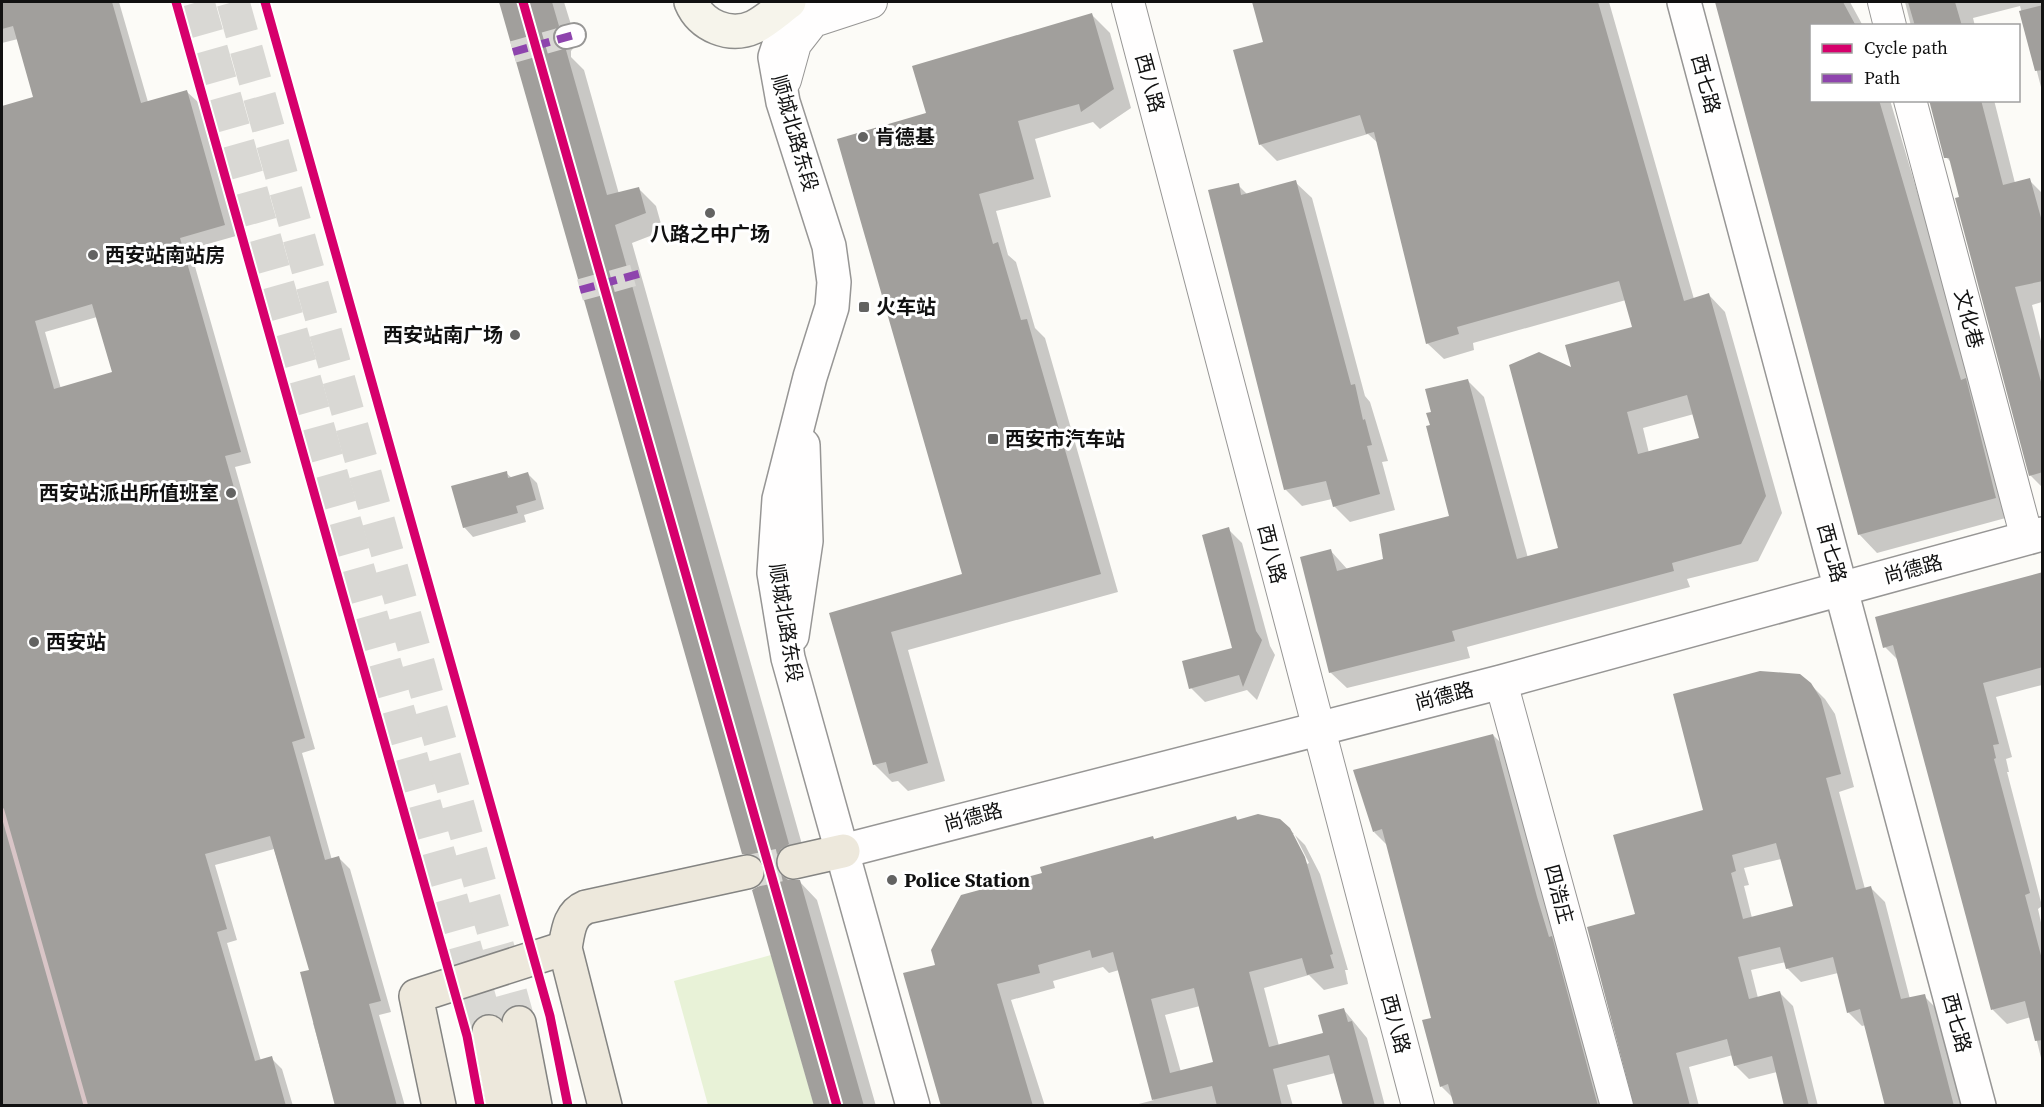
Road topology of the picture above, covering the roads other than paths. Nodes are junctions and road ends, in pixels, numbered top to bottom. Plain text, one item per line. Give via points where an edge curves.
1 (691, 2) edge
2 (871, 2) edge
3 (1128, 2) edge
4 (1684, 2) edge
5 (1884, 2) edge
6 (789, 15) edge
7 (1890, 24) edge
8 (1911, 102) edge
9 (2035, 536) edge
10 (1842, 588) junction
11 (1501, 682) junction
12 (1317, 728) junction
13 (843, 851) junction
14 (794, 861) tunnel mouth
15 (747, 872) tunnel mouth
16 (565, 948) junction
17 (439, 1106) edge
18 (503, 1106) edge
19 (535, 1106) edge
20 (605, 1106) edge
21 (913, 1106) edge
22 (1418, 1106) edge
23 (1617, 1106) edge
24 (1979, 1106) edge

1 - 6 main road via 700,17 727,31 742,31
2 - 6 street
3 - 12 street, 西八路
4 - 10 street, 西七路
5 - 7 street
6 - 13 street, 顺城北路东段 via 775,57 783,102 829,246 834,282 832,307 779,499 774,573 788,658
8 - 9 street, 文化巷
9 - 10 street, 尚德路
10 - 11 street, 尚德路
10 - 24 street, 西七路
11 - 12 street, 尚德路
11 - 23 street, 四浩庄
12 - 13 street, 尚德路
12 - 22 street, 西八路
13 - 14 main road
13 - 21 street, 顺城北路东段
15 - 16 main road via 580,909 570,922
16 - 17 main road via 416,996
16 - 20 main road
18 - 19 main road via 504,1028

